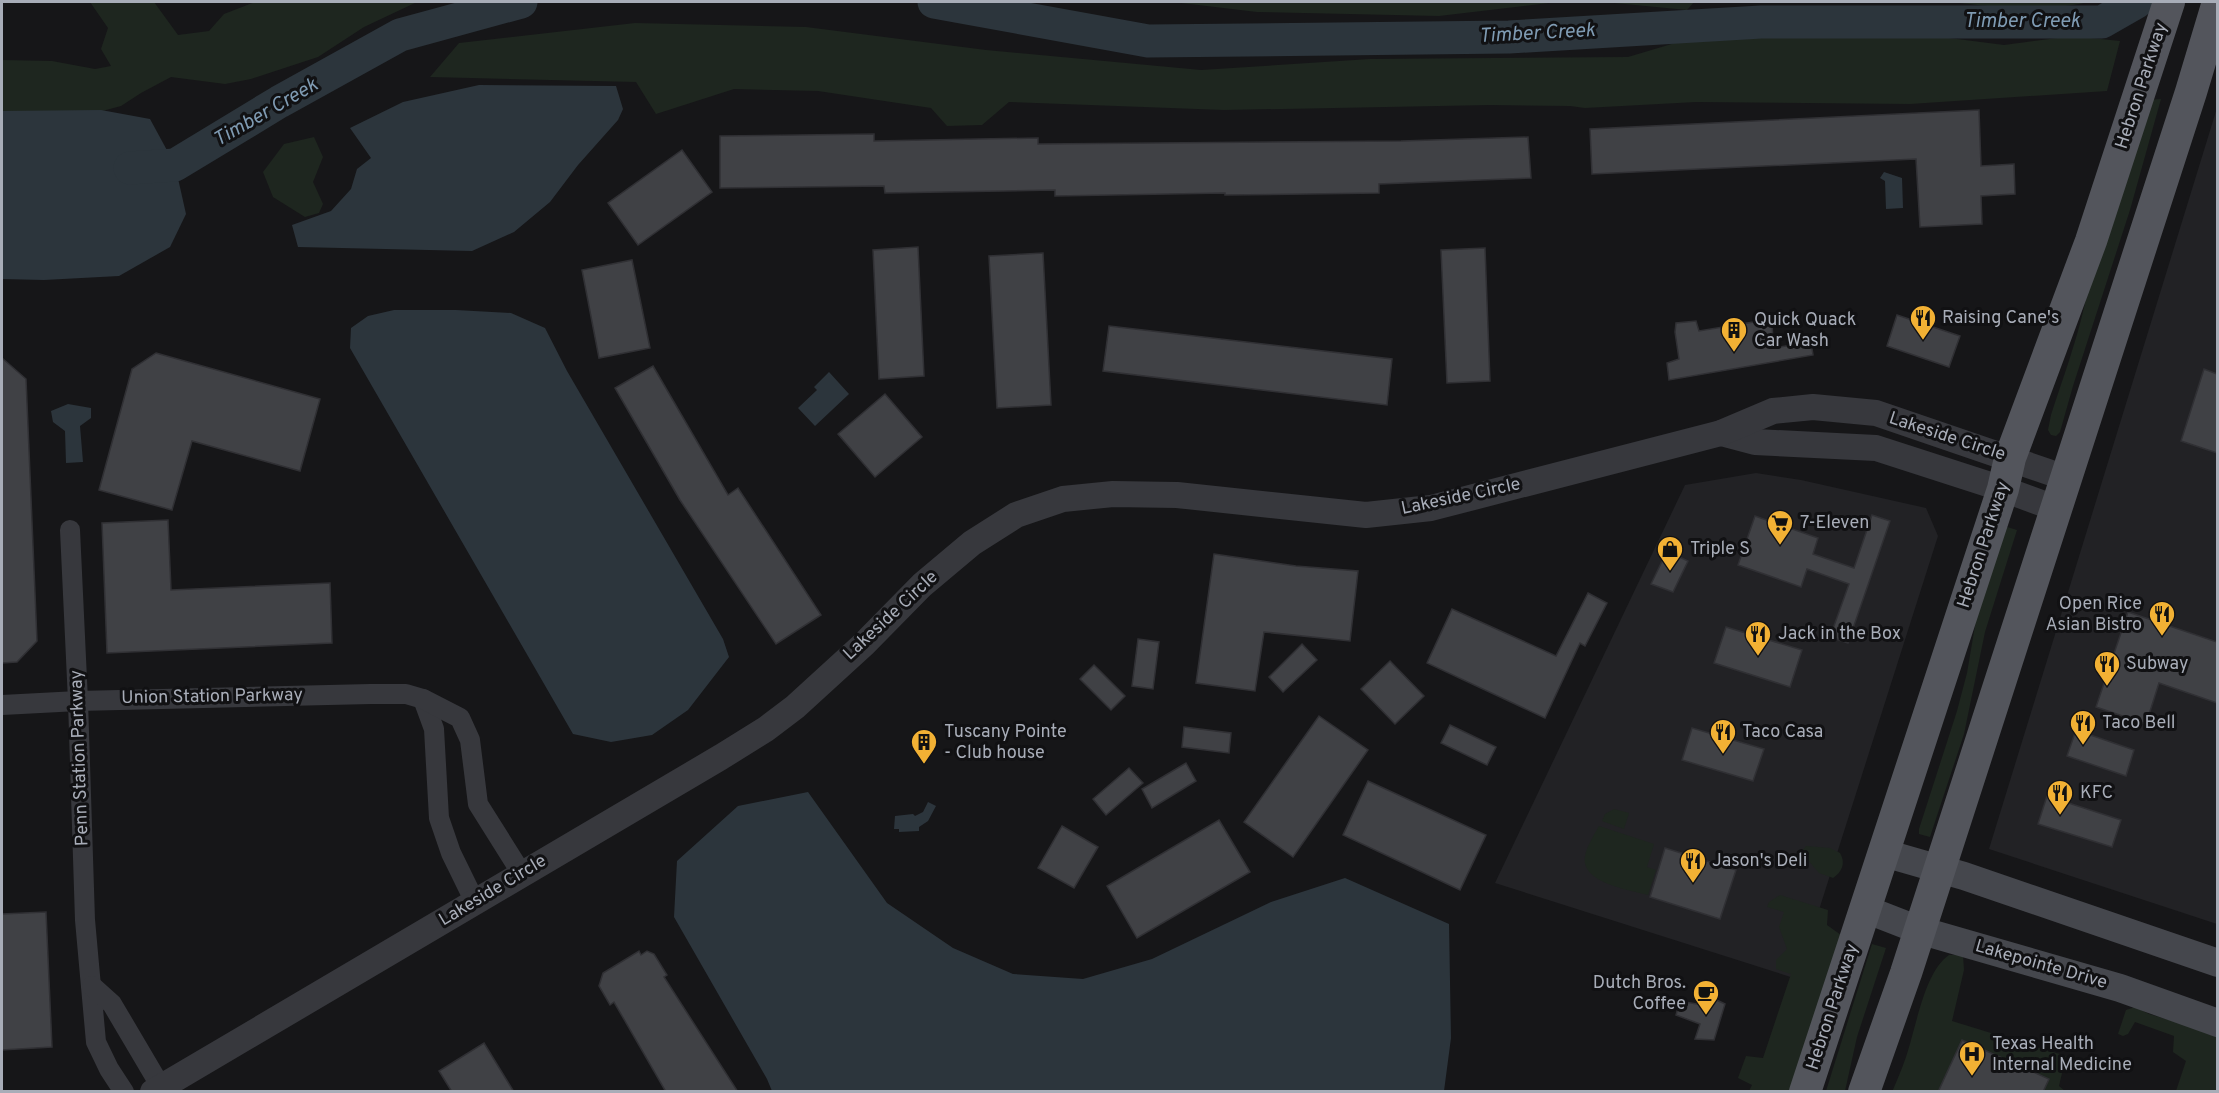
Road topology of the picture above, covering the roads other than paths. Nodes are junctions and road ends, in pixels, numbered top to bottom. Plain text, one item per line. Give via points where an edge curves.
1 (2169, 2) edge
2 (2217, 2) edge
3 (1721, 433) junction
4 (2010, 458) junction
5 (2066, 478) junction
6 (2003, 489) junction
7 (2055, 508) junction
8 (70, 530) dead end
9 (423, 699) junction
10 (78, 700) junction
11 (2, 705) edge
12 (1884, 853) junction
13 (1940, 868) junction
14 (522, 874) junction
15 (475, 902) junction
16 (1865, 909) junction
17 (1919, 930) junction
18 (2217, 963) edge
19 (92, 986) junction
20 (2217, 1023) edge
21 (157, 1089) edge
22 (124, 1092) edge
23 (1805, 1092) edge
24 (1864, 1092) edge

1 - 4 main road, Hebron Parkway via 2091,241
2 - 5 main road
3 - 4 street, Lakeside Circle via 1773,411 1812,407 1876,413
3 - 6 street, Lakeside Circle via 1755,442 1876,448
3 - 14 street, Lakeside Circle via 1431,508 1366,515 1177,495 1113,494 1064,499 1016,515 972,543 922,585 864,644 766,729
4 - 5 street, Lakeside Circle
4 - 6 main road, Hebron Parkway
5 - 7 main road
6 - 7 street, Lakeside Circle
6 - 12 main road, Hebron Parkway
7 - 13 main road
8 - 10 street, Penn Station Parkway
9 - 10 street, Union Station Parkway via 406,694 371,694
9 - 14 street, Union Station Parkway via 460,718 470,740 478,804
9 - 15 street via 434,729 439,818
10 - 11 street, Union Station Parkway
10 - 19 street, Penn Station Parkway via 85,920
12 - 13 main road
12 - 16 main road, Hebron Parkway
13 - 17 main road
13 - 18 main road
14 - 15 street, Lakeside Circle
15 - 21 street, Lakeside Circle
16 - 17 main road, Lakepointe Drive
16 - 23 main road, Hebron Parkway
17 - 20 main road, Lakepointe Drive via 2120,988
17 - 24 main road
19 - 21 street via 112,1004
19 - 22 street, Penn Station Parkway via 96,1042

